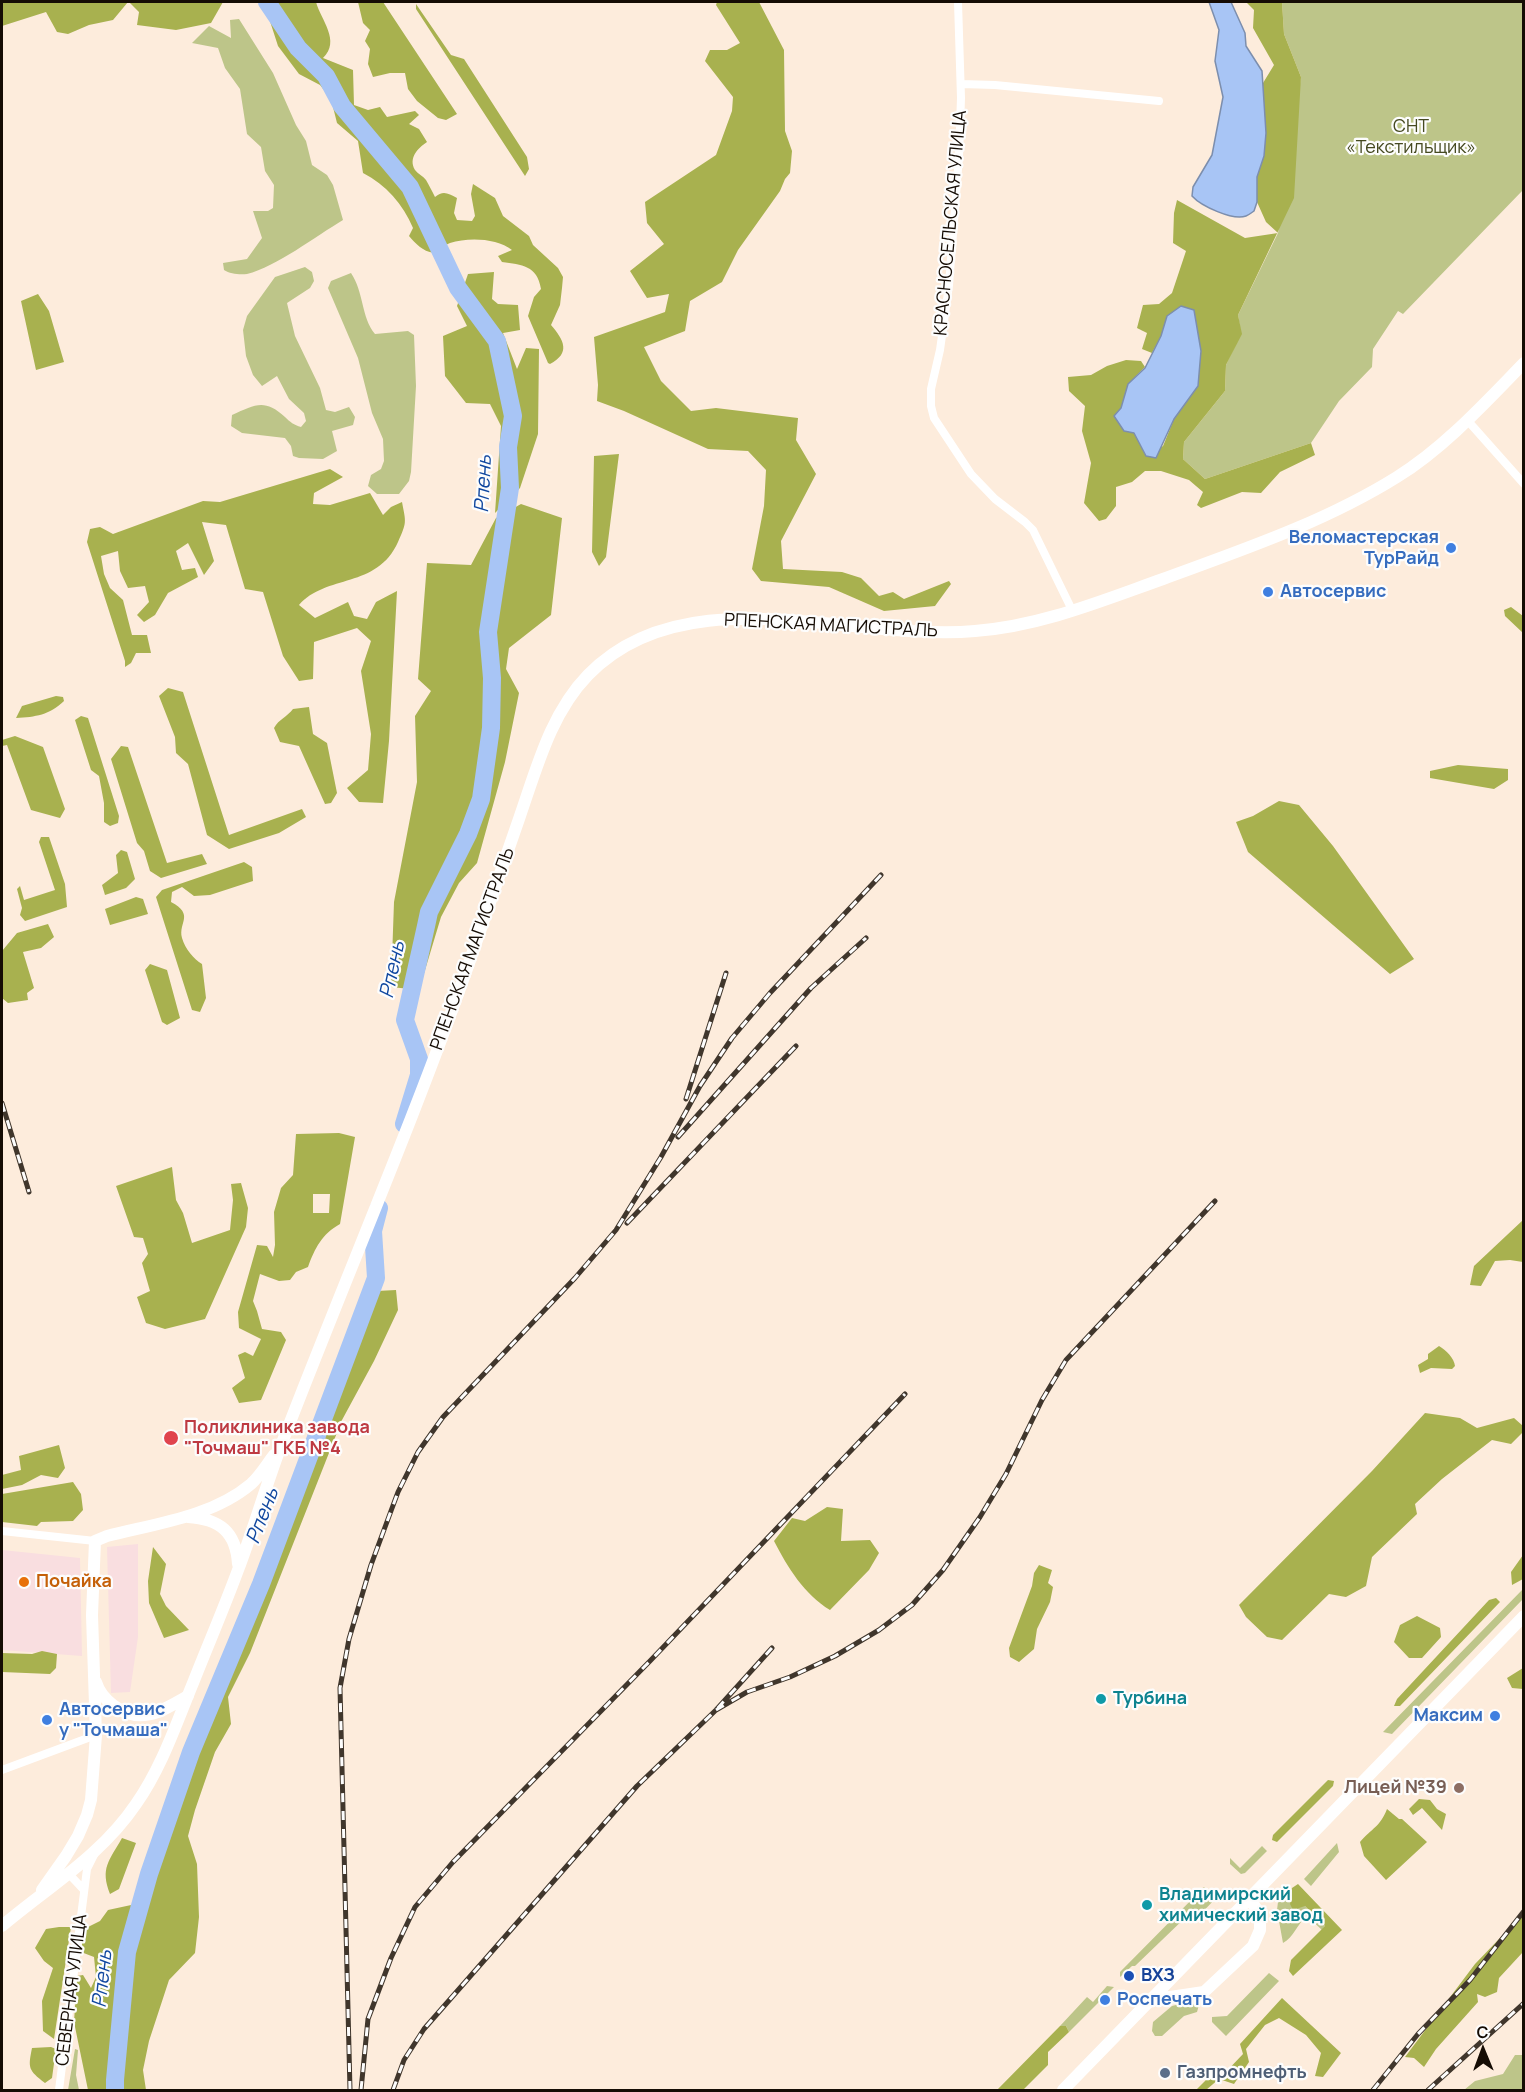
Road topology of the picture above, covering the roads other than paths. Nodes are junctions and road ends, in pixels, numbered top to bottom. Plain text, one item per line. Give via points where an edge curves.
1 (958, 2) edge
2 (961, 84) junction
3 (1159, 101) dead end
4 (1524, 363) edge
5 (1468, 421) junction
6 (1524, 484) edge
7 (1073, 612) junction
8 (281, 1446) junction
9 (184, 1517) junction
10 (2, 1531) edge
11 (95, 1541) junction
12 (238, 1568) junction
13 (1524, 1616) edge
14 (93, 1669) junction
15 (188, 1696) junction
16 (96, 1735) junction
17 (2, 1770) edge
18 (96, 1851) junction
19 (69, 1874) junction
20 (84, 1890) junction
21 (1249, 1897) junction
22 (35, 1898) junction
23 (2, 1926) edge
24 (1150, 2000) junction
25 (59, 2091) edge
26 (1063, 2091) edge

1 - 2 street, КРАСНОСЕЛЬСКАЯ УЛИЦА
2 - 3 street
2 - 7 street, КРАСНОСЕЛЬСКАЯ УЛИЦА via 949,285 931,406 934,418 971,474 995,500 1033,530
4 - 5 main road, РПЕНСКАЯ МАГИСТРАЛЬ
5 - 6 street
5 - 7 main road, РПЕНСКАЯ МАГИСТРАЛЬ via 1401,474 1342,507 1246,549
7 - 8 main road, РПЕНСКАЯ МАГИСТРАЛЬ via 974,632 712,620 646,635 594,669 561,709 447,1024
8 - 9 main road, РПЕНСКАЯ МАГИСТРАЛЬ via 252,1484 222,1504
8 - 12 main road, РПЕНСКАЯ МАГИСТРАЛЬ
9 - 11 main road, РПЕНСКАЯ МАГИСТРАЛЬ
9 - 12 main road, РПЕНСКАЯ МАГИСТРАЛЬ via 212,1521 224,1528 234,1540
10 - 11 street
11 - 14 main road, РПЕНСКАЯ МАГИСТРАЛЬ
12 - 15 main road, РПЕНСКАЯ МАГИСТРАЛЬ
13 - 21 main road
14 - 15 main road, РПЕНСКАЯ МАГИСТРАЛЬ via 104,1698 124,1713 149,1715
14 - 16 main road, РПЕНСКАЯ МАГИСТРАЛЬ
15 - 18 main road, РПЕНСКАЯ МАГИСТРАЛЬ via 160,1764 138,1802
16 - 17 street
16 - 22 main road, РПЕНСКАЯ МАГИСТРАЛЬ via 87,1815 66,1856
18 - 19 main road, РПЕНСКАЯ МАГИСТРАЛЬ
18 - 20 street, СЕВЕРНАЯ УЛИЦА via 87,1869
19 - 20 street, СЕВЕРНАЯ УЛИЦА
19 - 22 main road, РПЕНСКАЯ МАГИСТРАЛЬ
20 - 25 street, СЕВЕРНАЯ УЛИЦА
21 - 24 main road
21 - 24 main road via 1260,1915 1260,1930 1253,1946 1204,1992
22 - 23 main road, РПЕНСКАЯ МАГИСТРАЛЬ
24 - 26 main road

